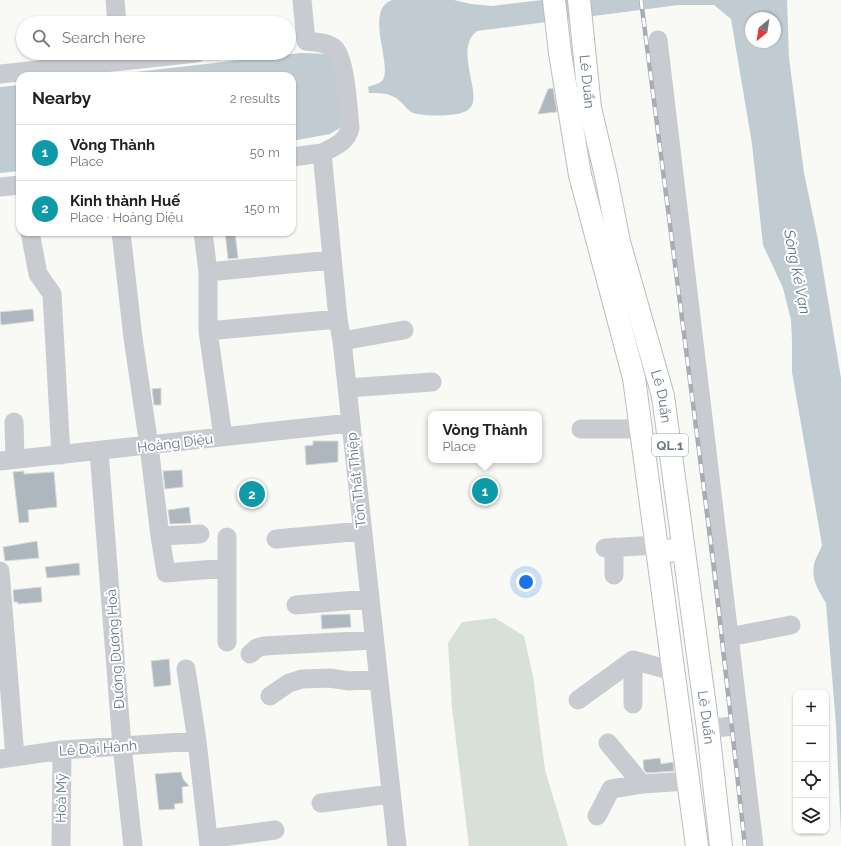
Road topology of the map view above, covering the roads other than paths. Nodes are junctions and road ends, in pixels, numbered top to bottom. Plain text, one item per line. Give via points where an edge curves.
1 (115, 0) edge
2 (302, 0) edge
3 (554, 0) edge
4 (579, 0) edge
5 (116, 16) edge
6 (658, 40) dead end
7 (297, 42) edge
8 (99, 60) edge
9 (0, 74) edge
10 (322, 153) junction
11 (296, 156) edge
12 (16, 185) edge
13 (0, 187) edge
14 (31, 236) edge
15 (121, 236) edge
16 (204, 236) edge
17 (332, 260) junction
18 (208, 272) junction
19 (338, 319) junction
20 (404, 330) dead end
21 (208, 331) junction
22 (342, 341) junction
23 (432, 382) dead end
24 (347, 388) junction
25 (14, 422) dead end
26 (350, 423) junction
27 (581, 429) dead end
28 (642, 429) junction
29 (223, 437) junction
30 (149, 446) junction
31 (99, 451) junction
32 (61, 455) junction
33 (8, 460) edge
34 (362, 531) junction
35 (200, 534) dead end
36 (160, 536) junction
37 (227, 537) dead end
38 (276, 539) dead end
39 (657, 548) junction
40 (683, 549) junction
41 (227, 568) junction
42 (0, 571) edge
43 (614, 575) dead end
44 (369, 599) junction
45 (296, 605) dead end
46 (2, 615) edge
47 (791, 625) dead end
48 (729, 637) junction
49 (374, 640) junction
50 (227, 642) dead end
51 (250, 654) dead end
52 (633, 660) junction
53 (186, 669) dead end
54 (673, 671) junction
55 (378, 679) junction
56 (270, 696) dead end
57 (578, 700) dead end
58 (633, 704) dead end
59 (740, 725) junction
60 (708, 729) junction
61 (197, 741) junction
62 (608, 743) dead end
63 (122, 746) junction
64 (62, 750) junction
65 (8, 758) edge
66 (688, 781) junction
67 (642, 784) junction
68 (391, 794) junction
69 (321, 802) dead end
70 (597, 816) dead end
71 (275, 830) dead end
72 (207, 844) edge
73 (60, 846) edge
74 (133, 846) edge
75 (397, 846) edge
76 (697, 846) edge
77 (721, 846) edge
78 (754, 846) edge

1 - 5 street
2 - 7 street
3 - 28 main road, Lê Duẩn / QL.1 via 580,175 634,378
4 - 40 main road, Lê Duẩn / QL.1 via 590,108 619,242 663,396
6 - 48 street
7 - 10 street via 323,43 334,48 342,60 350,128 348,136
8 - 9 street
10 - 11 street
10 - 17 street, Tôn Thất Thiệp
12 - 13 street
14 - 32 street via 38,274 52,294
15 - 30 street
16 - 18 street
17 - 18 street
17 - 19 street, Tôn Thất Thiệp
18 - 21 street
19 - 21 street
19 - 22 street, Tôn Thất Thiệp
20 - 22 street
21 - 29 street
22 - 24 street, Tôn Thất Thiệp
23 - 24 street
24 - 26 street, Tôn Thất Thiệp
25 - 33 street
26 - 29 street, Hoàng Diệu
26 - 34 street, Tôn Thất Thiệp
27 - 28 street
28 - 39 main road, Lê Duẩn / QL.1
29 - 30 street, Hoàng Diệu
30 - 31 street, Hoàng Diệu
30 - 36 street
31 - 32 street, Hoàng Diệu
31 - 63 street, Đường Dương Hoà
32 - 33 street, Hoàng Diệu
34 - 38 street
34 - 44 street, Tôn Thất Thiệp
35 - 36 street
36 - 41 street via 166,572
37 - 41 street
39 - 40 main road
39 - 43 street via 610,548
39 - 54 main road, Lê Duẩn / QL.1
40 - 60 main road, Lê Duẩn / QL.1
41 - 50 street
42 - 46 street
44 - 45 street
44 - 49 street, Tôn Thất Thiệp
46 - 65 street
47 - 48 street
48 - 59 street
49 - 51 street via 264,646
49 - 55 street, Tôn Thất Thiệp
52 - 54 street
52 - 57 street
52 - 58 street
53 - 61 street
54 - 66 main road, Lê Duẩn / QL.1
55 - 56 street via 302,679 289,683
55 - 68 street, Tôn Thất Thiệp
59 - 60 street
59 - 78 street
60 - 77 main road, Lê Duẩn / QL.1
61 - 63 street, Lê Đại Hành
61 - 72 street
62 - 67 street
63 - 64 street, Lê Đại Hành
63 - 74 street, Đường Dương Hoà
64 - 65 street, Lê Đại Hành
64 - 73 street, Hoà Mỹ
66 - 67 street
66 - 76 main road, Lê Duẩn / QL.1
67 - 70 street via 607,784
68 - 69 street
68 - 75 street, Tôn Thất Thiệp
71 - 72 street

